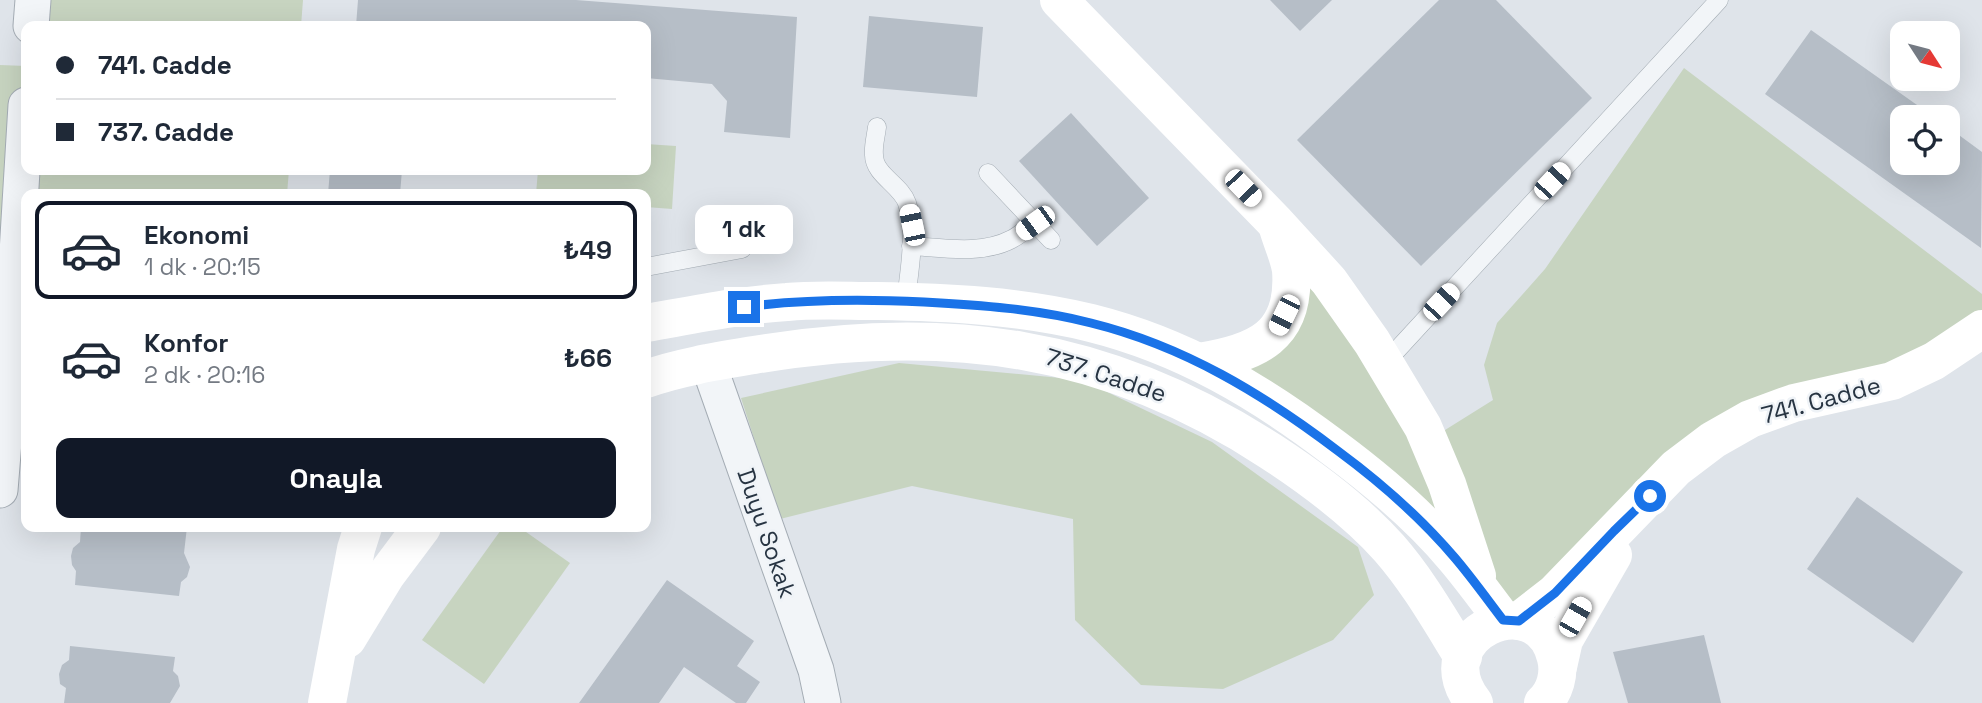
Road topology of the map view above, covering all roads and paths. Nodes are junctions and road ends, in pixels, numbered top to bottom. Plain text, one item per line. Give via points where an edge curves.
1 (33, 0) edge
2 (1059, 0) edge
3 (1719, 0) edge
4 (31, 21) edge
5 (877, 127) dead end
6 (988, 173) dead end
7 (1035, 223) junction
8 (1276, 223) junction
9 (1051, 240) dead end
10 (911, 246) junction
11 (742, 249) dead end
12 (651, 266) edge
13 (21, 269) edge
14 (906, 301) junction
15 (651, 322) edge
16 (1982, 330) edge
17 (1199, 362) junction
18 (1385, 362) junction
19 (708, 363) junction
20 (18, 368) edge
21 (651, 378) edge
22 (2, 441) edge
23 (0, 490) edge
24 (1637, 510) junction
25 (361, 532) edge
26 (418, 532) edge
27 (1480, 590) junction
28 (1511, 621) junction
29 (1463, 657) junction
30 (333, 662) junction
31 (1558, 667) junction
32 (327, 703) edge
33 (823, 703) edge
34 (1474, 703) edge
35 (1543, 703) edge

1 - 4 street
2 - 8 street
3 - 18 lane
5 - 10 lane via 875,161 906,202
6 - 7 lane
7 - 9 lane
7 - 10 lane via 992,246
8 - 17 street via 1291,268 1290,302 1278,328 1256,348
8 - 18 street via 1329,281
10 - 14 lane
11 - 12 lane
13 - 20 street
14 - 15 street, 737. Cadde via 787,302
14 - 17 street, 737. Cadde via 982,305 1093,323
16 - 24 street, 741. Cadde via 1892,381 1794,402 1749,419 1676,468
17 - 27 street, 737. Cadde via 1271,402 1376,481 1454,556
18 - 27 street via 1423,427 1447,484
19 - 21 street, 737. Cadde
19 - 29 street, 737. Cadde via 868,342 978,343 1031,351 1150,387 1239,431 1357,516 1418,586
19 - 33 street, Duyu Sokak via 816,670
20 - 22 street
22 - 23 street
24 - 28 street, 741. Cadde via 1555,593
24 - 31 street, 741. Cadde via 1575,617
25 - 30 street
26 - 30 street
27 - 28 street, 737. Cadde
28 - 29 street via 1488,625 1475,634
28 - 31 street, 737. Cadde via 1534,627 1546,636
29 - 34 street, 737. Cadde via 1461,678
30 - 32 street
31 - 35 street via 1556,684

